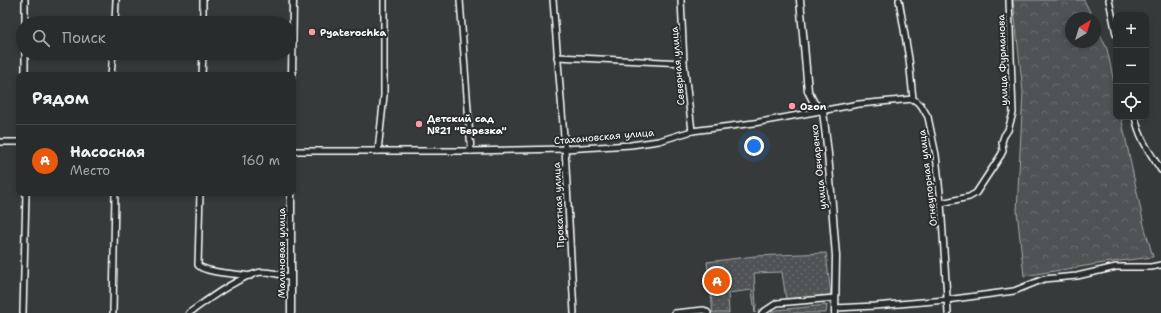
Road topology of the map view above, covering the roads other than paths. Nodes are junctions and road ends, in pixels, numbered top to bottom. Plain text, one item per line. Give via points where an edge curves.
1 (25, 0) edge
2 (116, 0) edge
3 (203, 0) edge
4 (293, 0) edge
5 (384, 0) edge
6 (460, 0) edge
7 (553, 0) edge
8 (681, 0) edge
9 (800, 0) edge
10 (899, 0) edge
11 (1009, 0) edge
12 (1109, 0) edge
13 (25, 16) edge
14 (115, 16) edge
15 (203, 16) edge
16 (293, 16) edge
17 (1113, 19) edge
18 (558, 57) junction
19 (25, 60) edge
20 (112, 60) edge
21 (203, 60) edge
22 (292, 60) edge
23 (684, 63) junction
24 (25, 72) edge
25 (111, 72) edge
26 (202, 72) edge
27 (292, 72) edge
28 (913, 99) junction
29 (823, 111) junction
30 (1136, 120) edge
31 (692, 131) junction
32 (0, 142) edge
33 (16, 142) edge
34 (565, 149) junction
35 (296, 151) edge
36 (378, 151) junction
37 (471, 152) junction
38 (1159, 164) edge
39 (1161, 170) edge
40 (26, 196) edge
41 (115, 196) edge
42 (200, 196) edge
43 (291, 196) edge
44 (941, 203) junction
45 (1161, 265) edge
46 (250, 276) junction
47 (291, 278) junction
48 (835, 298) junction
49 (946, 300) junction
50 (834, 311) edge
51 (23, 313) edge
52 (113, 313) edge
53 (189, 313) edge
54 (291, 313) edge
55 (574, 313) edge
56 (675, 313) edge
57 (708, 313) edge
58 (762, 313) edge
59 (948, 313) edge

1 - 13 street
2 - 14 street
3 - 15 street
4 - 16 street
5 - 36 street via 384,95
6 - 37 street
7 - 18 street, Прокатная улица
8 - 23 street, Северная улица
9 - 29 street, улица Овчаренко via 808,91 814,103
10 - 28 street
11 - 44 street, улица Фурманова via 1013,113 1002,142 1002,155 976,193
12 - 17 street
18 - 23 street
18 - 34 street, Прокатная улица
19 - 24 street
20 - 25 street
21 - 26 street
22 - 27 street
23 - 31 street, Северная улица
28 - 29 street, Стахановская улица via 859,104
28 - 44 street, Огнеупорная улица via 928,117 936,155
29 - 31 street, Стахановская улица
29 - 48 street, улица Овчаренко via 836,256
30 - 38 street via 1145,145
31 - 34 street, Стахановская улица via 645,143
32 - 33 street
34 - 37 street, Стахановская улица
34 - 55 street, Прокатная улица
35 - 36 street, Стахановская улица
36 - 37 street, Стахановская улица
38 - 39 street
40 - 51 street
41 - 52 street
42 - 46 street via 198,265 200,268
43 - 47 street, Малиновая улица
44 - 49 street, Огнеупорная улица
45 - 49 street via 1116,267 1077,276 1044,279 1014,291
46 - 47 street via 263,272
46 - 53 street
47 - 54 street, Малиновая улица
48 - 50 street, улица Овчаренко
48 - 58 street via 777,303
49 - 50 street
49 - 59 street, Огнеупорная улица
56 - 57 street via 704,310

